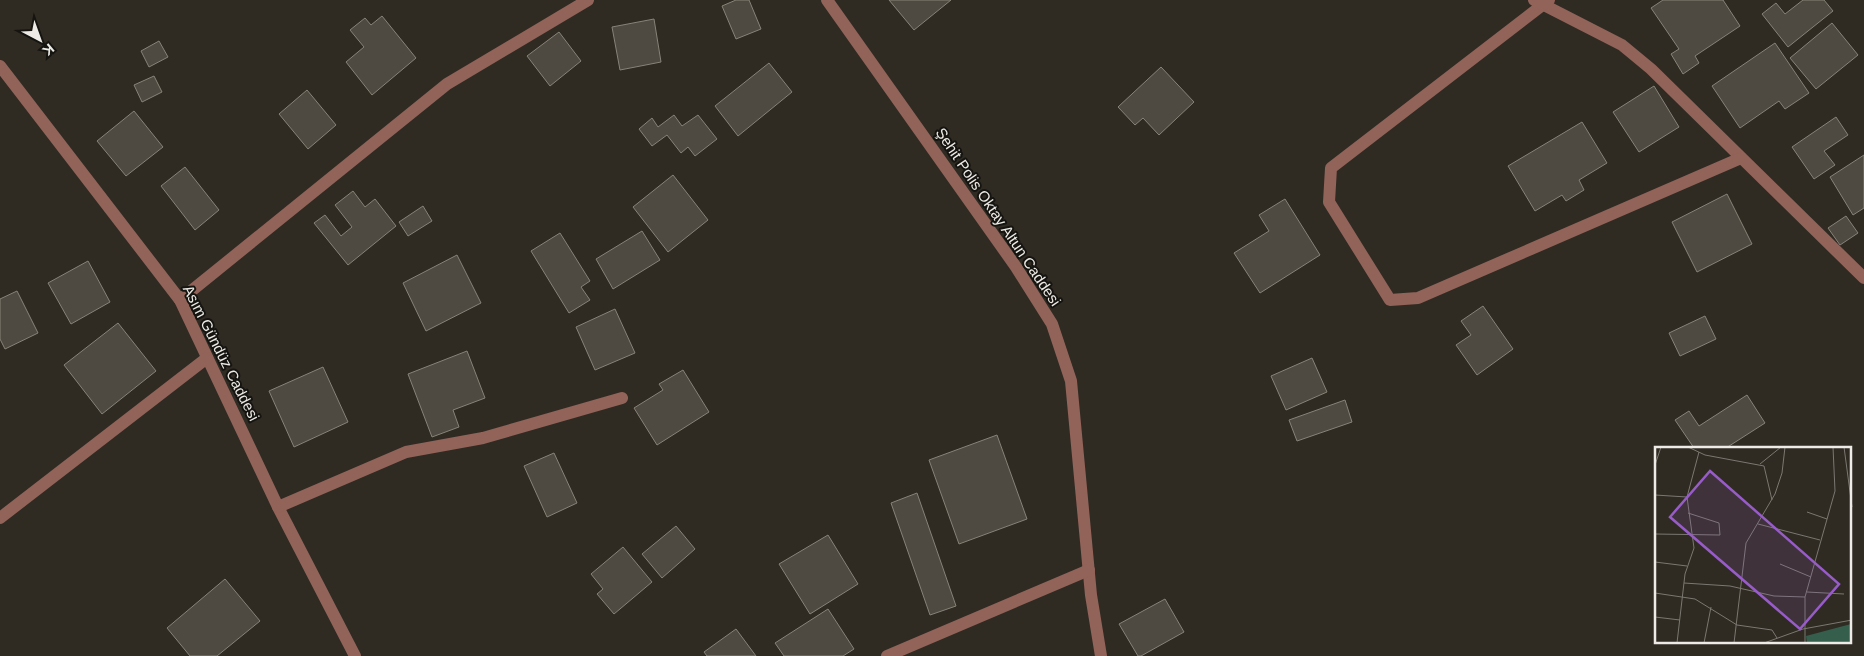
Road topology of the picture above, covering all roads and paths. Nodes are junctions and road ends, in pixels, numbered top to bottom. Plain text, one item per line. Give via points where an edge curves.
1 (588, 0) edge
2 (827, 0) edge
3 (1542, 2) edge
4 (0, 66) edge
5 (1741, 158) junction
6 (1864, 278) edge
7 (180, 300) junction
8 (207, 358) junction
9 (622, 398) dead end
10 (278, 506) junction
11 (0, 518) edge
12 (1088, 570) junction
13 (355, 656) edge
14 (887, 656) edge
15 (1101, 656) edge

1 - 7 street via 448,84
2 - 12 street, Şehit Polis Oktay Altun Caddesi via 1016,267 1052,324 1071,381
3 - 5 street via 1622,46 1651,69
3 - 5 street via 1331,168 1329,202 1390,300 1418,298
4 - 7 street, Asım Gündüz Caddesi
5 - 6 street
7 - 8 street, Asım Gündüz Caddesi
8 - 10 street, Asım Gündüz Caddesi
8 - 11 street
9 - 10 street via 483,438 406,452
10 - 13 street, Asım Gündüz Caddesi
12 - 14 street
12 - 15 street, Şehit Polis Oktay Altun Caddesi

